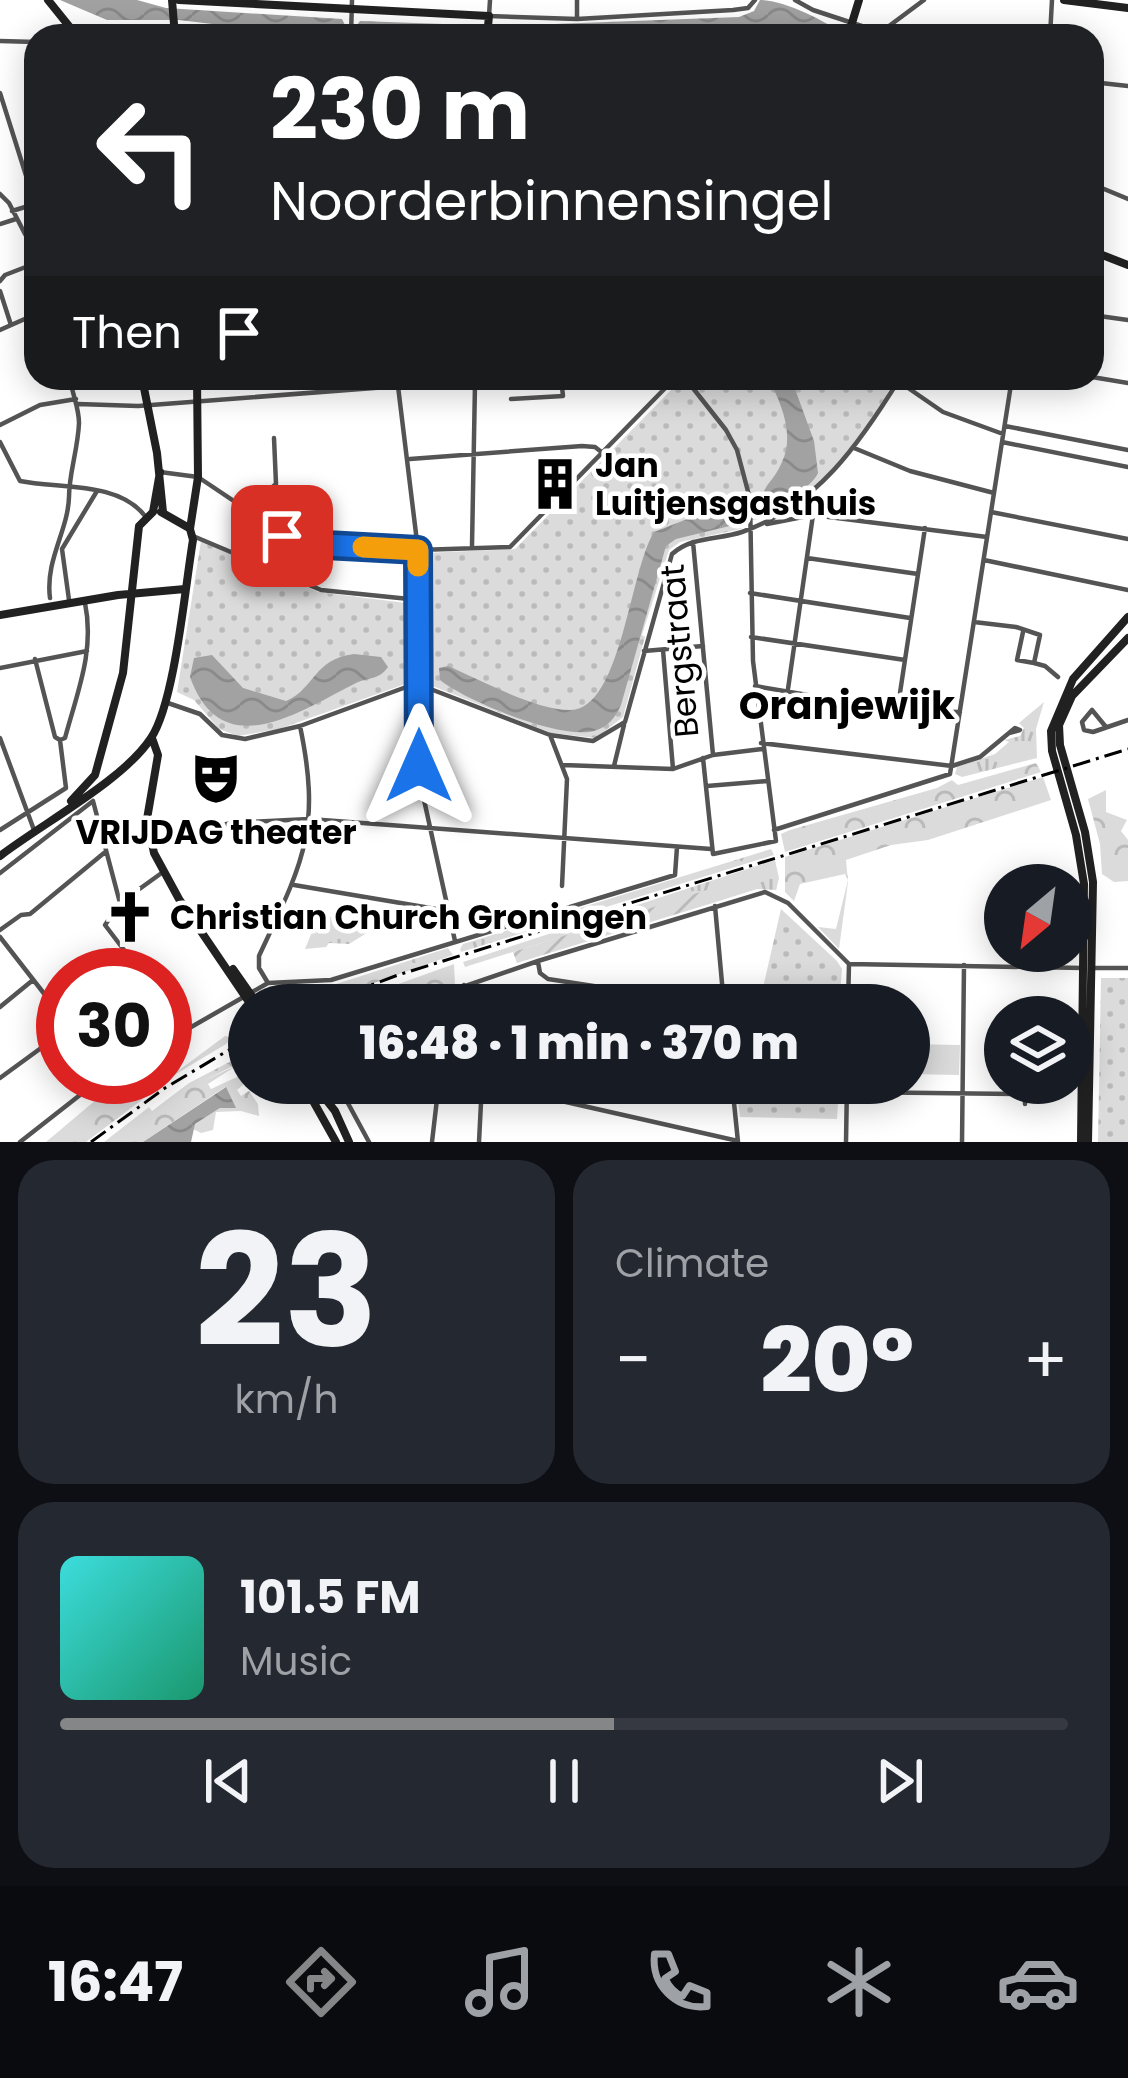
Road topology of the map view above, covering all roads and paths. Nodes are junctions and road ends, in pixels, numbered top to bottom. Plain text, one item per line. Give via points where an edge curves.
1 (48, 0) edge
2 (424, 0) edge
3 (577, 0) edge
4 (697, 0) edge
5 (755, 0) edge
6 (795, 0) edge
7 (859, 0) edge
8 (924, 0) edge
9 (1064, 0) edge
10 (235, 1) edge
11 (175, 3) edge
12 (286, 3) edge
13 (351, 5) edge
14 (1128, 8) edge
15 (424, 12) junction
16 (698, 13) junction
17 (577, 19) junction
18 (67, 24) edge
19 (479, 24) edge
20 (513, 24) edge
21 (852, 24) joint
22 (891, 24) edge
23 (0, 93) edge
24 (24, 167) edge
25 (0, 194) edge
26 (24, 210) edge
27 (14, 215) junction
28 (0, 224) edge
29 (24, 232) edge
30 (3, 274) edge
31 (0, 281) edge
32 (0, 291) edge
33 (24, 319) edge
34 (11, 325) junction
35 (0, 330) edge
36 (74, 390) edge
37 (147, 390) edge
38 (198, 390) edge
39 (318, 390) edge
40 (398, 390) edge
41 (476, 390) edge
42 (562, 390) edge
43 (664, 390) edge
44 (694, 390) edge
45 (892, 390) edge
46 (913, 390) edge
47 (1010, 390) edge
48 (511, 399) dead end
49 (77, 402) junction
50 (199, 402) junction
51 (153, 405) junction
52 (0, 424) edge
53 (1003, 434) junction
54 (274, 438) dead end
55 (0, 442) edge
56 (854, 448) junction
57 (1128, 450) edge
58 (474, 454) junction
59 (604, 454) junction
60 (407, 459) junction
61 (1128, 466) edge
62 (160, 472) junction
63 (198, 477) junction
64 (67, 487) junction
65 (97, 491) junction
66 (994, 493) junction
67 (802, 502) junction
68 (991, 512) junction
69 (154, 513) junction
70 (252, 514) junction
71 (813, 514) junction
72 (762, 523) junction
73 (751, 528) junction
74 (925, 528) junction
75 (192, 533) junction
76 (987, 537) junction
77 (1128, 538) edge
78 (693, 542) junction
79 (472, 548) junction
80 (418, 550) junction
81 (63, 556) junction
82 (807, 557) junction
83 (50, 558) junction
84 (983, 560) junction
85 (918, 574) junction
86 (185, 589) junction
87 (1128, 590) edge
88 (749, 593) junction
89 (132, 595) junction
90 (50, 598) dead end
91 (69, 600) junction
92 (419, 600) junction
93 (801, 601) junction
94 (85, 602) junction
95 (0, 615) edge
96 (1128, 616) edge
97 (911, 618) junction
98 (974, 622) junction
99 (1023, 632) junction
100 (751, 637) junction
101 (1128, 638) edge
102 (794, 644) junction
103 (704, 646) junction
104 (87, 650) junction
105 (663, 650) junction
106 (644, 651) junction
107 (35, 658) junction
108 (905, 660) junction
109 (1034, 663) junction
110 (0, 668) edge
111 (1058, 677) dead end
112 (419, 686) junction
113 (755, 686) junction
114 (788, 691) junction
115 (165, 702) junction
116 (898, 708) junction
117 (960, 712) junction
118 (1128, 720) edge
119 (625, 722) junction
120 (300, 726) junction
121 (1106, 728) junction
122 (1009, 733) dead end
123 (550, 736) junction
124 (151, 737) junction
125 (0, 738) edge
126 (60, 740) junction
127 (762, 746) junction
128 (144, 747) junction
129 (1, 750) edge
130 (713, 755) junction
131 (703, 758) junction
132 (563, 765) junction
133 (614, 766) junction
134 (952, 766) junction
135 (154, 768) junction
136 (673, 769) junction
137 (99, 778) junction
138 (1065, 780) junction
139 (767, 781) junction
140 (707, 786) junction
141 (25, 812) junction
142 (309, 819) junction
143 (431, 829) junction
144 (0, 830) edge
145 (34, 830) junction
146 (774, 830) junction
147 (563, 841) junction
148 (151, 842) junction
149 (677, 847) junction
150 (106, 851) junction
151 (712, 852) junction
152 (0, 856) edge
153 (1081, 864) edge
154 (163, 872) junction
155 (0, 873) edge
156 (292, 885) junction
157 (562, 886) dead end
158 (120, 903) junction
159 (715, 906) junction
160 (448, 911) junction
161 (0, 934) edge
162 (454, 941) junction
163 (122, 948) edge
164 (538, 961) junction
165 (849, 964) junction
166 (964, 965) junction
167 (984, 966) edge
168 (1092, 968) edge
169 (1128, 968) edge
170 (1088, 972) edge
171 (34, 981) junction
172 (268, 983) joint
173 (36, 984) edge
174 (239, 984) edge
175 (467, 984) edge
176 (580, 984) edge
177 (720, 984) edge
178 (849, 984) edge
179 (0, 1007) edge
180 (228, 1011) edge
181 (192, 1028) edge
182 (36, 1052) edge
183 (0, 1078) edge
184 (930, 1093) edge
185 (963, 1093) junction
186 (984, 1093) edge
187 (69, 1104) edge
188 (315, 1104) edge
189 (330, 1104) edge
190 (348, 1104) edge
191 (438, 1104) edge
192 (481, 1104) edge
193 (573, 1104) edge
194 (734, 1104) edge
195 (847, 1104) edge
196 (20, 1142) edge
197 (336, 1142) edge
198 (349, 1142) edge
199 (369, 1142) edge
200 (432, 1142) edge
201 (479, 1142) edge
202 (738, 1142) edge
203 (846, 1142) edge
204 (962, 1142) edge
205 (1084, 1142) edge

1 - 18 street
2 - 15 street
3 - 17 street
4 - 16 street
5 - 16 street
6 - 21 street
7 - 21 street
8 - 22 street
9 - 14 street
10 - 11 street
10 - 12 street
12 - 13 street
13 - 15 street
15 - 19 street
16 - 17 street
17 - 20 street
23 - 24 street
25 - 27 street
26 - 27 street
27 - 28 street
27 - 29 street
30 - 31 street
32 - 34 street
33 - 34 street
34 - 35 street
36 - 49 street
37 - 51 street
38 - 50 street
39 - 50 street
40 - 60 street
41 - 58 street
42 - 48 street via 563,396
43 - 59 street
44 - 73 street via 737,450
45 - 56 street
46 - 53 street via 943,412
47 - 53 street
49 - 51 street
49 - 52 street via 40,405
49 - 64 street
50 - 51 street
50 - 63 street
51 - 62 street
53 - 57 street
53 - 61 street
53 - 66 street
54 - 70 street via 275,484
55 - 64 street via 20,481
56 - 66 street
56 - 67 street
58 - 59 street via 588,446
58 - 60 street
58 - 79 street
59 - 79 street via 513,545
60 - 80 street
62 - 63 street
62 - 69 street
63 - 70 street
63 - 75 street
64 - 65 street
64 - 83 street
65 - 69 street
65 - 81 street
66 - 68 street
67 - 71 street
67 - 72 street
68 - 76 street
68 - 77 street
69 - 75 street
69 - 89 street via 139,526
70 - 80 street via 295,542
71 - 72 street
71 - 74 street
71 - 82 street
72 - 73 street
73 - 78 street
73 - 88 street
74 - 76 street
74 - 85 street
75 - 86 street
75 - 92 street via 321,590
76 - 84 street
78 - 103 street, Bergstraat
78 - 106 street via 668,562
79 - 80 street
80 - 92 street
81 - 83 street
81 - 91 street
82 - 85 street
82 - 93 street
83 - 90 street
84 - 87 street
84 - 98 street
85 - 97 street
86 - 89 street
86 - 115 street
88 - 93 street
88 - 100 street
89 - 94 street
89 - 137 street
91 - 94 street
91 - 95 street
92 - 112 street
93 - 97 street
93 - 102 street
94 - 104 street
96 - 138 street via 1074,676 1057,709 1051,744
97 - 108 street
98 - 99 street
98 - 117 street
99 - 109 street via 1040,635
99 - 109 street via 1017,660
100 - 102 street
100 - 113 street
101 - 138 street via 1062,712
102 - 108 street
102 - 114 street
103 - 105 street
103 - 130 street, Bergstraat
104 - 107 street
104 - 126 street
105 - 106 street
105 - 136 street
106 - 119 street
107 - 110 street
107 - 126 street
108 - 116 street
109 - 111 street
112 - 120 street
112 - 123 street
112 - 143 street via 419,777
113 - 114 street
113 - 127 street
114 - 116 street
115 - 120 street via 194,710 232,739
115 - 124 street
116 - 117 street
117 - 134 street
118 - 121 street
119 - 123 street via 593,741
119 - 133 street
120 - 142 street
121 - 121 street via 1090,733 1082,722 1091,710
122 - 134 street via 980,757
123 - 132 street
124 - 128 street
124 - 135 street
125 - 129 street
126 - 141 street via 66,788
127 - 130 street
127 - 134 street
127 - 139 street
128 - 135 street
128 - 137 street via 115,776
129 - 141 street
130 - 131 street
131 - 136 street
131 - 140 street
132 - 133 street
132 - 147 street
133 - 136 street
134 - 146 street via 949,776
135 - 148 street
137 - 145 street
138 - 153 street
139 - 140 street
139 - 146 street
140 - 151 street
141 - 144 street
141 - 145 street
142 - 143 street
142 - 148 street via 231,823
142 - 156 street
143 - 147 street
143 - 160 street
145 - 152 street
146 - 151 street via 776,841
147 - 149 street
147 - 157 street
148 - 154 street
149 - 151 street
149 - 162 street via 674,875
150 - 155 street via 93,801
150 - 158 street
150 - 161 street
154 - 158 street
154 - 174 street
156 - 160 street
156 - 172 street via 259,956
158 - 163 street via 105,925
159 - 164 street
159 - 165 street via 775,894
159 - 177 street
160 - 162 street
161 - 171 street
162 - 172 street via 332,980
164 - 175 street
164 - 176 street via 548,979
165 - 166 street
165 - 178 street
166 - 167 street
166 - 185 street
168 - 169 street
170 - 205 street
171 - 173 street
171 - 179 street
180 - 181 street
182 - 183 street
184 - 185 street
185 - 186 street
185 - 204 street
187 - 196 street
188 - 197 street
189 - 198 street
190 - 199 street
191 - 200 street
192 - 201 street
193 - 202 street
194 - 202 street
195 - 203 street

